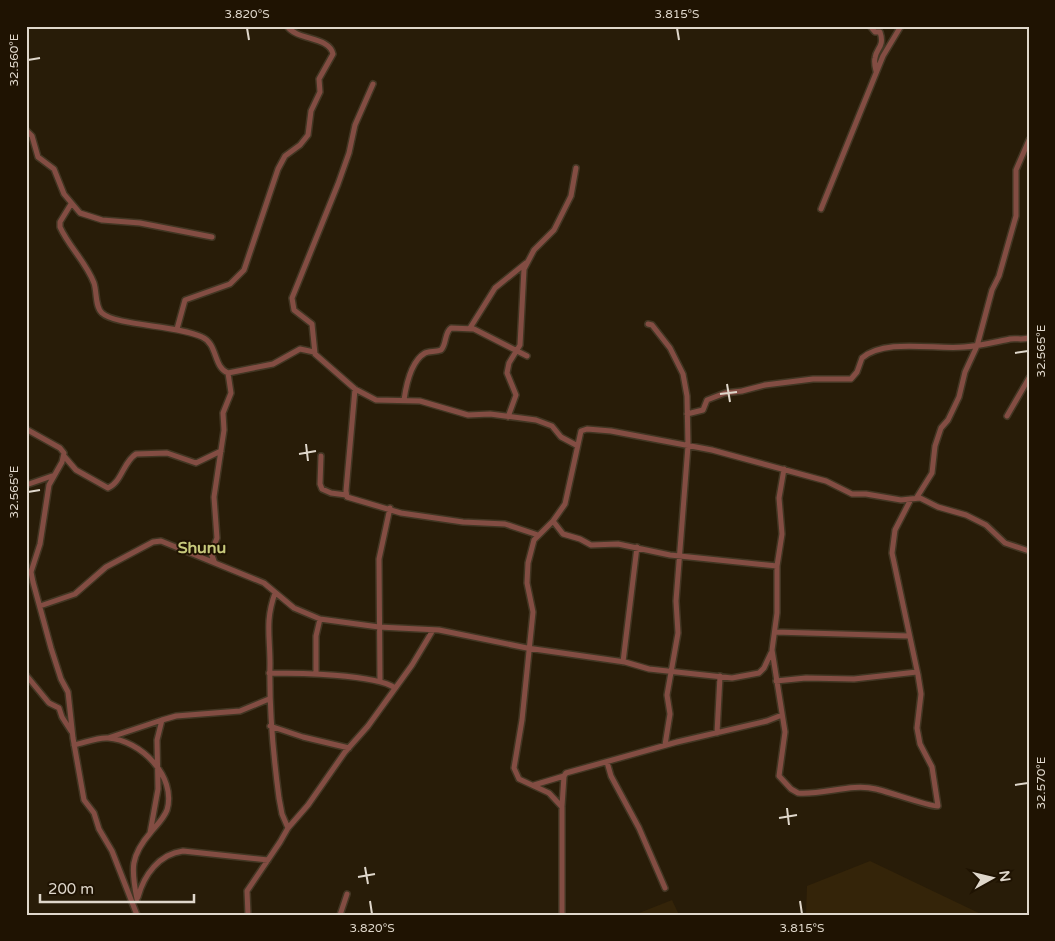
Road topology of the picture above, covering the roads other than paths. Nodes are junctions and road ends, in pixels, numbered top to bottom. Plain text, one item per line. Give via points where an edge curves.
1 (287, 26) edge
2 (870, 26) edge
3 (901, 26) edge
4 (876, 74) junction
5 (373, 84) dead end
6 (26, 130) edge
7 (1029, 140) edge
8 (576, 168) dead end
9 (71, 204) junction
10 (821, 209) dead end
11 (212, 236) dead end
12 (527, 262) junction
13 (648, 324) dead end
14 (470, 328) junction
15 (177, 329) junction
16 (1029, 338) edge
17 (977, 346) junction
18 (518, 351) junction
19 (314, 352) junction
20 (527, 356) dead end
21 (228, 373) junction
22 (1029, 378) edge
23 (355, 389) junction
24 (404, 400) junction
25 (687, 414) junction
26 (508, 416) junction
27 (1006, 416) dead end
28 (26, 429) edge
29 (576, 445) junction
30 (688, 446) junction
31 (221, 451) junction
32 (64, 456) junction
33 (321, 456) dead end
34 (784, 469) junction
35 (52, 476) junction
36 (26, 485) edge
37 (925, 486) junction
38 (346, 495) junction
39 (914, 498) junction
40 (930, 502) junction
41 (390, 508) junction
42 (553, 521) junction
43 (538, 535) junction
44 (637, 547) junction
45 (1027, 549) edge
46 (681, 556) junction
47 (215, 561) junction
48 (777, 566) junction
49 (275, 593) junction
50 (40, 606) junction
51 (320, 619) junction
52 (380, 628) junction
53 (433, 630) junction
54 (775, 632) junction
55 (909, 636) junction
56 (528, 648) junction
57 (772, 650) junction
58 (623, 662) junction
59 (764, 668) junction
60 (774, 668) junction
61 (671, 671) junction
62 (917, 672) junction
63 (269, 673) junction
64 (316, 674) junction
65 (26, 675) edge
66 (720, 676) junction
67 (380, 681) junction
68 (776, 681) junction
69 (395, 688) junction
70 (269, 699) junction
71 (782, 715) junction
72 (162, 720) junction
73 (270, 726) junction
74 (72, 733) junction
75 (717, 733) junction
76 (108, 738) junction
77 (74, 745) junction
78 (665, 745) junction
79 (349, 748) junction
80 (607, 762) junction
81 (159, 770) junction
82 (564, 776) junction
83 (534, 785) junction
84 (562, 807) junction
85 (288, 828) junction
86 (150, 834) junction
87 (268, 860) junction
88 (665, 888) dead end
89 (347, 894) dead end
90 (137, 899) junction
91 (136, 912) edge
92 (248, 915) edge
93 (340, 915) edge
94 (562, 915) edge

1 - 15 street via 297,34 329,47 333,54 319,80 320,92 311,111 308,135 285,156 278,169 244,270 230,284 185,300
2 - 4 street via 882,37 881,48 874,58
3 - 4 street
4 - 10 street
5 - 19 street via 355,125 338,184 292,298 294,310 313,324
6 - 9 street via 32,136 38,158 54,169
7 - 17 street via 1016,170 1016,216
8 - 12 street via 571,196 554,230
9 - 11 street via 92,218
9 - 15 street via 60,227 94,283 100,311 131,322
12 - 14 street via 495,288
12 - 18 street
13 - 25 street via 670,348 683,374
14 - 18 street
14 - 24 street via 452,328 440,350 427,352 421,357 408,380
15 - 21 street via 207,340 220,367
16 - 17 street
17 - 25 street via 882,349 862,358 851,379 813,379 725,393 706,400 703,410
17 - 37 street via 965,372 959,397 941,428 932,473
18 - 20 street
18 - 26 street via 508,368 509,380 516,394
19 - 21 street via 300,349 273,364
19 - 23 street
21 - 31 street via 231,392 223,413
22 - 27 street
23 - 24 street via 379,402
23 - 38 street
24 - 26 street via 424,402 468,415
25 - 30 street
26 - 29 street via 545,422 561,437
28 - 32 street via 62,449
29 - 30 street via 580,432 587,429
29 - 42 street via 567,496
30 - 34 street
30 - 46 street
31 - 32 street via 196,463 167,453 134,455 116,482 108,488 76,470
31 - 47 street via 214,497 217,538 211,553
32 - 35 street
33 - 38 street via 321,486 331,493
34 - 39 street via 830,482 852,494 897,500
34 - 48 street via 779,498 782,534
35 - 36 street
35 - 50 street via 40,544 31,572
37 - 39 street
37 - 40 street
38 - 41 street
39 - 40 street
39 - 55 street via 898,522 892,543 894,570
40 - 45 street via 938,508 966,515 986,525 1005,543
41 - 43 street via 463,522 505,524
41 - 52 street via 380,559
42 - 43 street
42 - 44 street via 563,534 586,544
43 - 56 street via 528,563 527,583 533,612
44 - 46 street
44 - 58 street
46 - 48 street
46 - 61 street via 676,598 678,633
47 - 49 street via 264,583
47 - 50 street via 165,542 153,542 106,567 75,594
48 - 54 street
49 - 51 street via 294,608
49 - 63 street via 268,610
50 - 74 street via 61,679 68,692
51 - 52 street
51 - 64 street via 315,641
52 - 53 street
52 - 67 street
53 - 56 street
53 - 69 street
54 - 55 street
54 - 57 street
55 - 62 street
56 - 58 street
56 - 83 street via 523,714 514,768 517,777
57 - 59 street
57 - 60 street
58 - 61 street
59 - 60 street
59 - 66 street via 746,677
60 - 68 street
61 - 66 street
61 - 78 street
62 - 68 street via 854,679
62 - 71 street via 921,694 917,728 920,744 932,767 937,807 872,788 803,794 791,790 778,773 785,732
63 - 64 street
63 - 70 street
64 - 67 street
65 - 74 street via 49,703 59,708
66 - 75 street
67 - 69 street
68 - 71 street
69 - 79 street via 364,733
70 - 72 street via 240,711
70 - 73 street
71 - 75 street
72 - 76 street
72 - 81 street via 157,740
73 - 79 street
73 - 85 street via 280,808
74 - 77 street
75 - 78 street
76 - 77 street
76 - 81 street via 144,752
77 - 91 street via 84,800 94,813
78 - 80 street
79 - 85 street
80 - 82 street
80 - 88 street
81 - 86 street
81 - 86 street via 168,804 164,817
82 - 83 street
82 - 84 street
83 - 84 street via 555,797
84 - 94 street
85 - 87 street
86 - 90 street via 133,862
87 - 90 street via 178,852 167,856 146,875
87 - 92 street via 246,891
89 - 93 street
90 - 91 street

